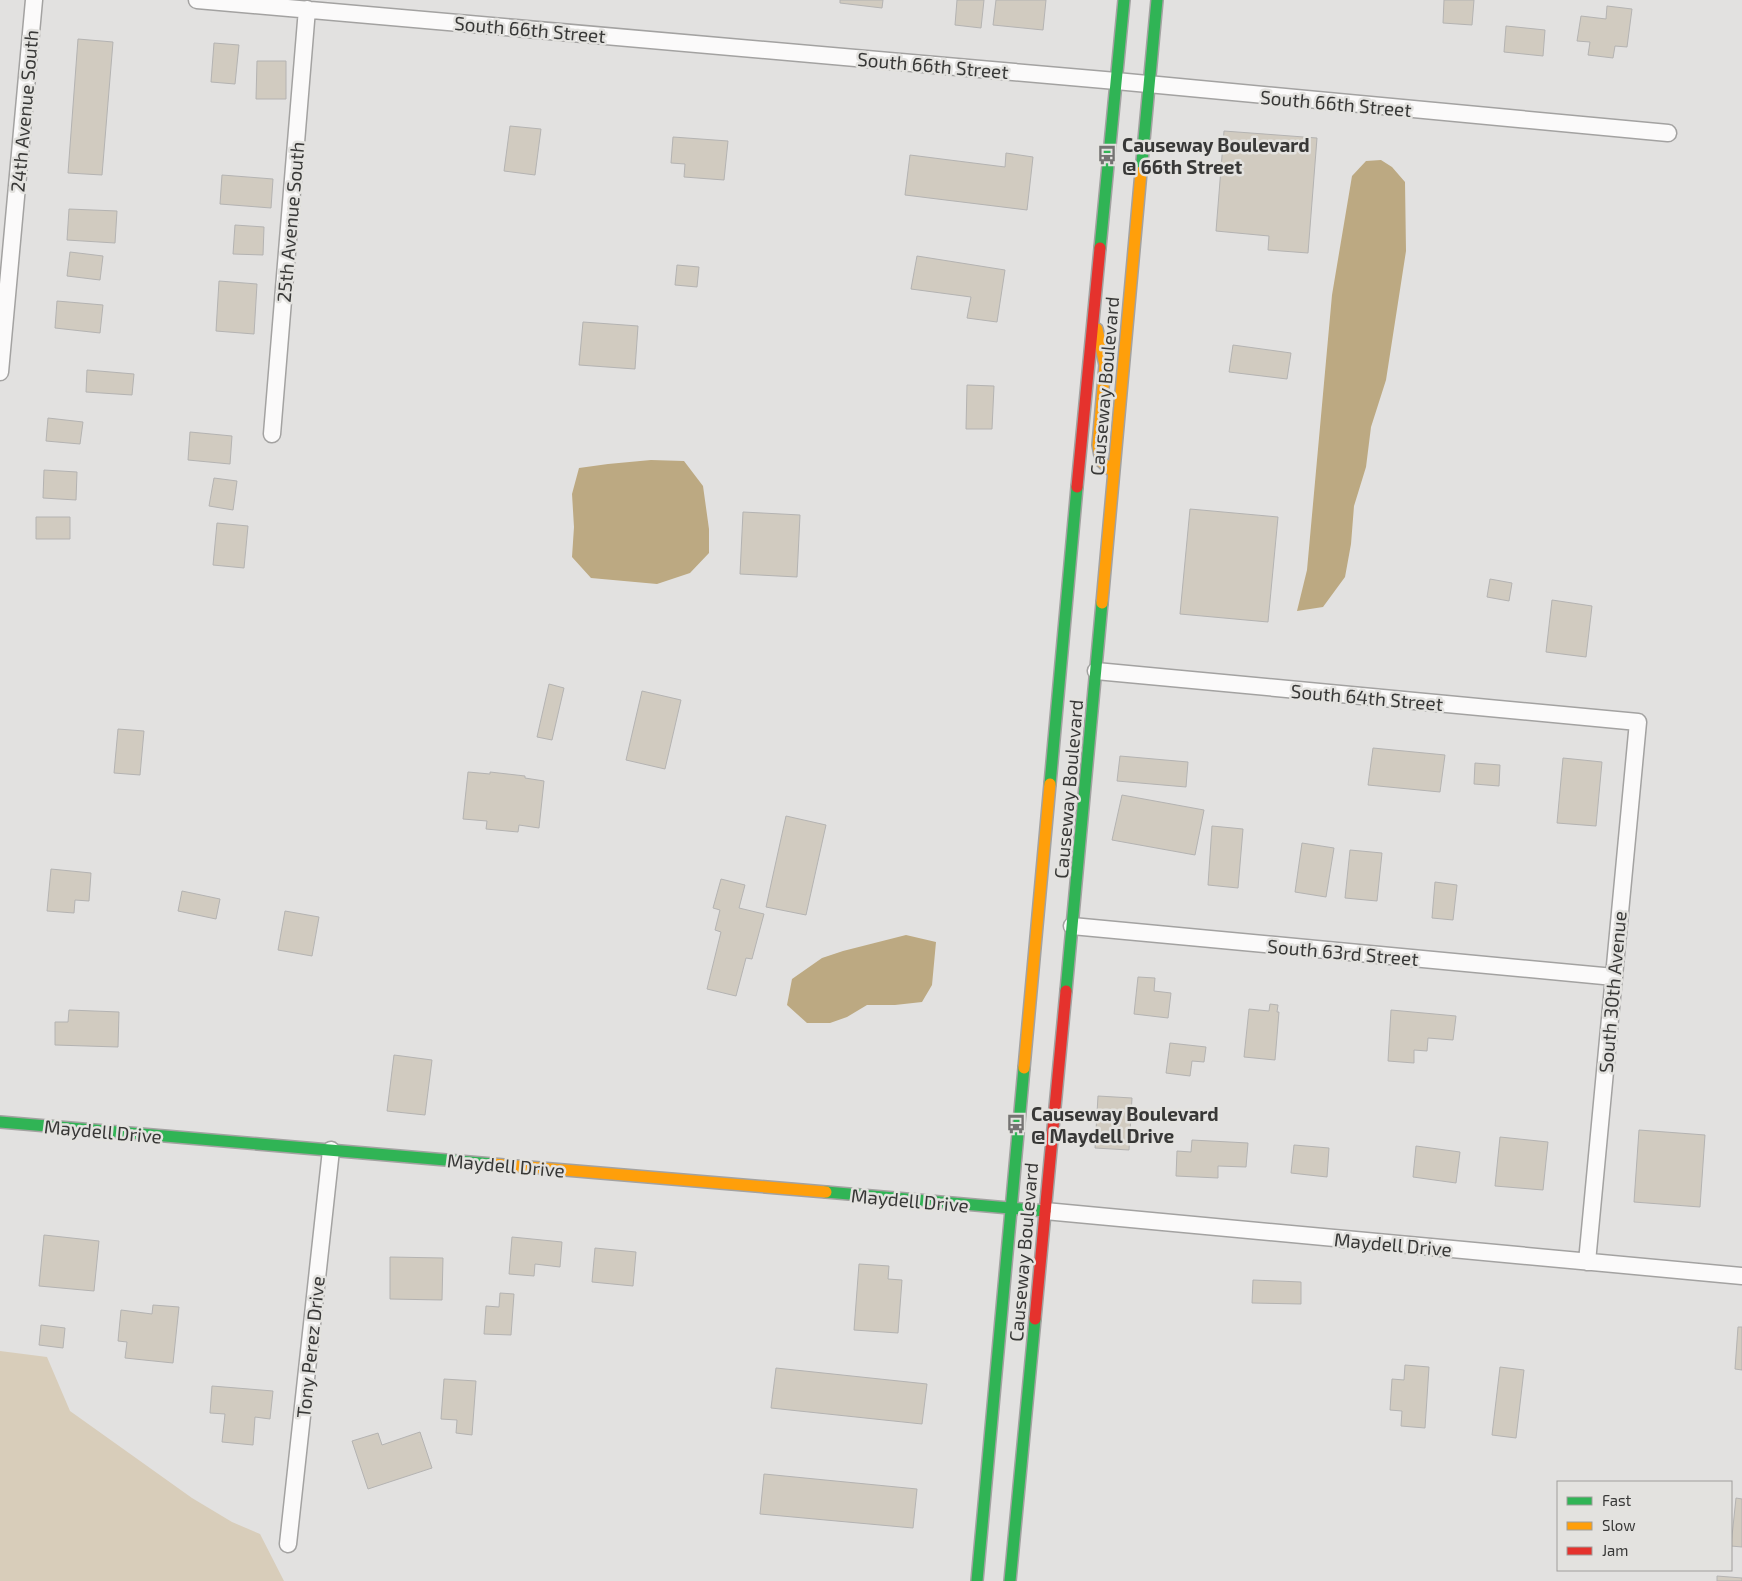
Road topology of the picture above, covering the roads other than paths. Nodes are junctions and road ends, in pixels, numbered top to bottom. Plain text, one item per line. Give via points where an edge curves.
1 (34, 0) edge
2 (197, 0) edge
3 (1124, 0) edge
4 (1157, 0) edge
5 (307, 9) junction
6 (1116, 81) junction
7 (1149, 85) junction
8 (1668, 133) dead end
9 (1092, 317) junction
10 (0, 372) edge
11 (272, 434) dead end
12 (1113, 472) junction
13 (1096, 671) junction
14 (1638, 722) joint
15 (1072, 926) junction
16 (1614, 978) junction
17 (0, 1122) edge
18 (331, 1150) junction
19 (1012, 1209) junction
20 (1045, 1211) junction
21 (1587, 1262) junction
22 (1742, 1276) edge
23 (288, 1544) dead end
24 (977, 1581) edge
25 (1010, 1581) edge

1 - 10 street, 24th Avenue South
2 - 5 street, South 66th Street
3 - 6 main road, Causeway Boulevard
4 - 7 main road, Causeway Boulevard
5 - 6 street, South 66th Street
5 - 11 street, 25th Avenue South
6 - 7 street, South 66th Street
6 - 9 main road, Causeway Boulevard
7 - 8 street, South 66th Street
7 - 12 main road, Causeway Boulevard
9 - 12 main road via 1105,365 1098,445 1101,461
9 - 19 main road, Causeway Boulevard
12 - 13 main road, Causeway Boulevard
13 - 14 street, South 64th Street
13 - 15 main road, Causeway Boulevard
14 - 16 street, South 30th Avenue
15 - 16 street, South 63rd Street
15 - 20 main road, Causeway Boulevard
16 - 21 street, South 30th Avenue
17 - 18 main road, Maydell Drive
18 - 19 main road, Maydell Drive
18 - 23 street, Tony Perez Drive
19 - 20 main road, Maydell Drive
19 - 24 main road, Causeway Boulevard
20 - 21 street, Maydell Drive
20 - 25 main road, Causeway Boulevard
21 - 22 street, Maydell Drive

